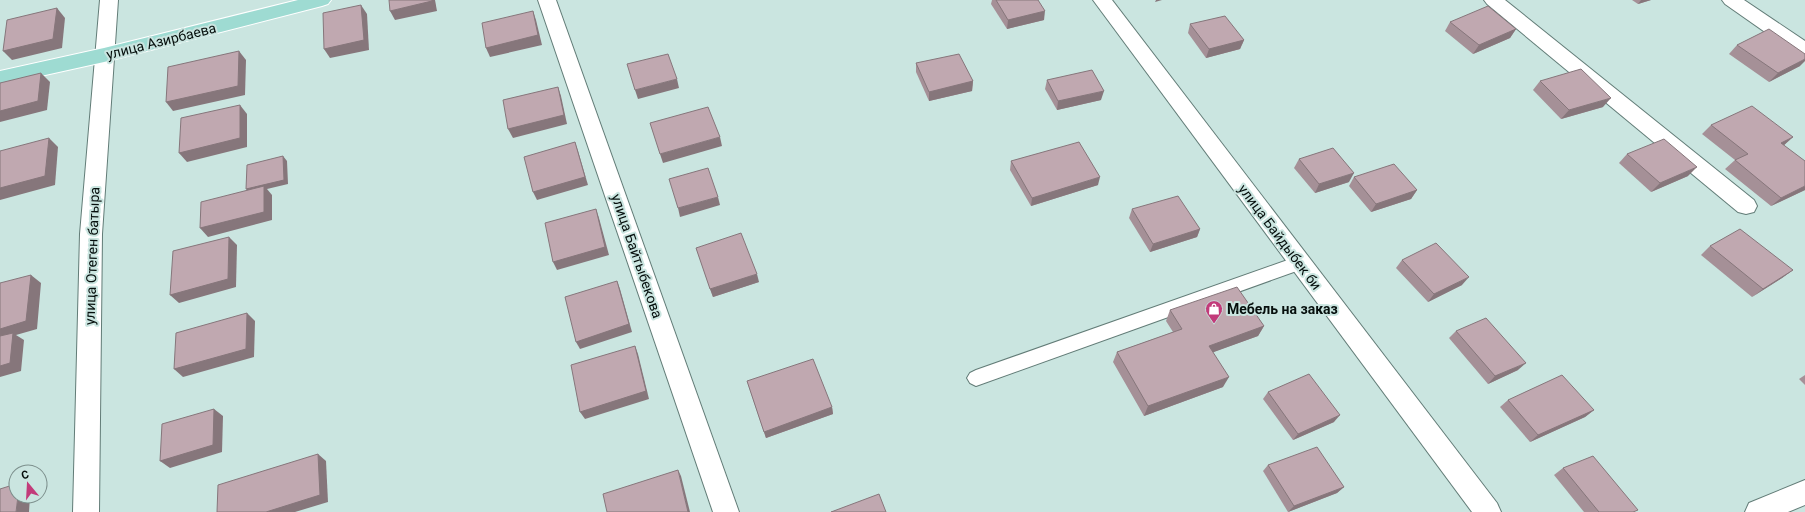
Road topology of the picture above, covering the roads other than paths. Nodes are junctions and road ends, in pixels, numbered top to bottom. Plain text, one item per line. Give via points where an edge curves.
1 (109, 0) edge
2 (322, 0) edge
3 (548, 0) edge
4 (1102, 0) edge
5 (1493, 0) edge
6 (1731, 0) edge
7 (1805, 50) edge
8 (104, 55) junction
9 (0, 78) edge
10 (1746, 206) dead end
11 (1299, 263) junction
12 (976, 378) dead end
13 (1805, 492) edge
14 (86, 512) edge
15 (726, 512) edge
16 (1488, 512) edge
17 (1758, 512) edge

1 - 8 street, улица Отеген батыра
2 - 8 main road, улица Азирбаева
3 - 15 street, улица Байтыбекова
4 - 11 street, улица Байдыбек би
5 - 10 street
6 - 7 street
8 - 9 main road, улица Азирбаева
8 - 14 street, улица Отеген батыра via 91,234
11 - 12 lane
11 - 16 street, улица Байдыбек би
13 - 17 street

